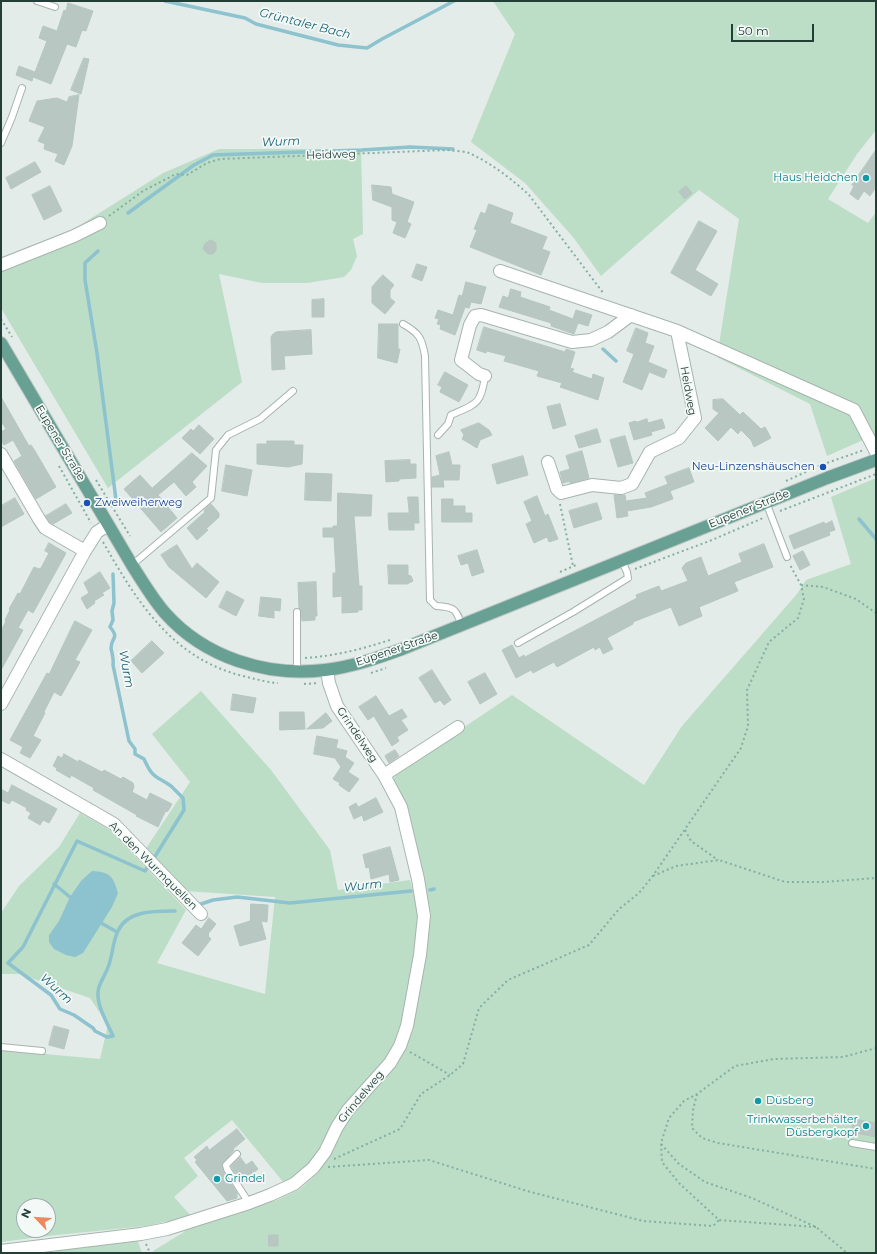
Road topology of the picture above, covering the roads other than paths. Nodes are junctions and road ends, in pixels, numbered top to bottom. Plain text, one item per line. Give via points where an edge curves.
1 (37, 1) edge
2 (55, 7) dead end
3 (22, 88) dead end
4 (1, 143) edge
5 (100, 223) road end
6 (1, 265) edge
7 (500, 271) dead end
8 (631, 315) junction
9 (403, 324) dead end
10 (677, 331) junction
11 (1, 343) edge
12 (485, 376) joint
13 (293, 392) dead end
14 (438, 436) dead end
15 (875, 449) edge
16 (1, 454) edge
17 (876, 460) edge
18 (548, 462) dead end
19 (766, 502) junction
20 (108, 525) junction
21 (85, 551) junction
22 (787, 557) road end
23 (622, 561) junction
24 (132, 565) junction
25 (297, 612) dead end
26 (462, 626) junction
27 (518, 643) dead end
28 (327, 670) junction
29 (297, 672) junction
30 (1, 704) edge
31 (458, 727) dead end
32 (1, 759) edge
33 (384, 775) junction
34 (201, 914) dead end
35 (1, 1047) edge
36 (42, 1051) dead end
37 (852, 1143) dead end
38 (876, 1147) edge
39 (237, 1154) dead end
40 (249, 1203) junction
41 (48, 1249) edge
42 (1, 1250) edge

1 - 2 lane
3 - 4 lane
5 - 6 street
7 - 8 street
8 - 10 street
8 - 12 street via 608,332 591,340 572,342 481,315 475,316 470,325 461,360
9 - 26 lane via 420,336 424,356 430,600 436,606 450,606 458,613
10 - 15 street via 854,410
10 - 18 street, Heidweg via 695,418 679,438 650,452 632,484 621,488 592,485 561,493 557,489
11 - 20 main road, Eupener Straße
12 - 14 lane via 479,400 474,405 451,415 448,424
13 - 24 lane via 260,419 228,435 216,450 211,498
16 - 21 street via 45,528
17 - 19 main road, Eupener Straße
19 - 22 lane
19 - 23 main road, Eupener Straße
20 - 21 street via 97,532
20 - 24 main road, Eupener Straße
21 - 30 street
23 - 26 main road, Eupener Straße
23 - 27 lane via 628,578
24 - 29 main road, Eupener Straße via 166,614 189,635 231,659 253,666
25 - 29 lane
26 - 28 main road, Eupener Straße via 369,661
28 - 29 main road, Eupener Straße
28 - 33 street, Grindelweg via 337,706
31 - 33 street, Grindelweg
32 - 34 street, An den Wurmquellen via 114,824
33 - 40 street, Grindelweg via 400,807 418,879 424,916 420,956 407,1026 390,1063 348,1110 336,1127 325,1152 313,1168 294,1184
35 - 36 lane
37 - 38 lane
39 - 40 lane via 226,1165
40 - 41 street, Grindelweg via 167,1229
41 - 42 street, Grindelweg

